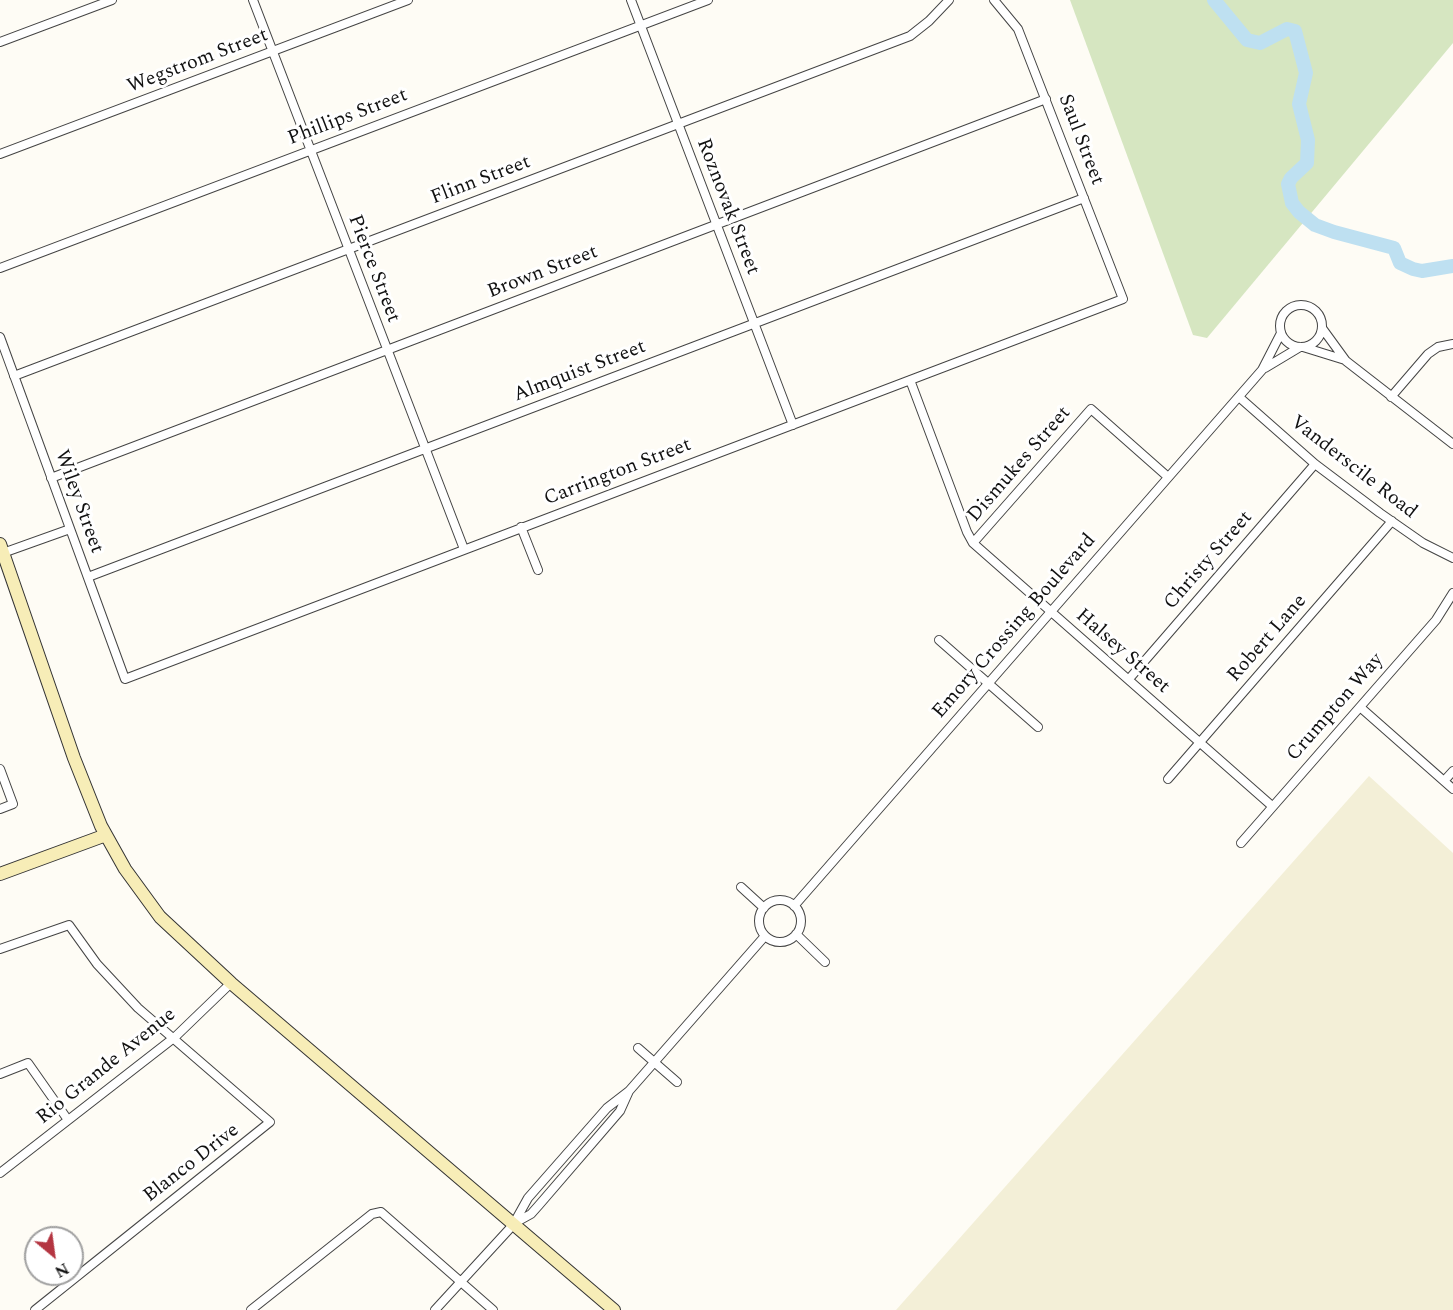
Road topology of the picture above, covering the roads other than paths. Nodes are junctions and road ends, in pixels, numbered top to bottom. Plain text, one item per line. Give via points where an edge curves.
1 (112, 0) edge
2 (252, 0) edge
3 (408, 0) edge
4 (631, 0) edge
5 (708, 0) edge
6 (949, 0) edge
7 (994, 0) edge
8 (640, 26) junction
9 (0, 42) edge
10 (272, 52) junction
11 (1046, 99) junction
12 (678, 124) junction
13 (310, 150) junction
14 (0, 154) edge
15 (1084, 198) junction
16 (716, 224) junction
17 (348, 249) junction
18 (0, 268) edge
19 (1123, 299) joint
20 (753, 324) junction
21 (1322, 328) junction
22 (1281, 333) junction
23 (0, 337) edge
24 (1453, 344) edge
25 (1302, 347) junction
26 (388, 351) junction
27 (1346, 360) junction
28 (1262, 370) junction
29 (14, 376) junction
30 (910, 380) junction
31 (1239, 397) junction
32 (1391, 397) junction
33 (793, 425) junction
34 (1453, 444) edge
35 (425, 449) junction
36 (1315, 464) junction
37 (1168, 477) junction
38 (51, 478) junction
39 (1392, 521) junction
40 (521, 527) junction
41 (70, 530) junction
42 (974, 543) junction
43 (464, 549) junction
44 (1, 550) edge
45 (1453, 558) edge
46 (538, 570) dead end
47 (88, 577) junction
48 (1453, 593) edge
49 (1050, 610) junction
50 (939, 640) dead end
51 (125, 679) joint
52 (1129, 680) junction
53 (987, 683) junction
54 (1360, 707) junction
55 (1038, 727) dead end
56 (1200, 742) junction
57 (0, 769) edge
58 (1453, 771) edge
59 (1168, 779) dead end
60 (1444, 781) junction
61 (1453, 789) edge
62 (1272, 806) junction
63 (0, 809) edge
64 (106, 835) junction
65 (1241, 843) dead end
66 (0, 874) edge
67 (741, 887) dead end
68 (794, 906) junction
69 (764, 908) junction
70 (796, 934) junction
71 (765, 936) junction
72 (0, 950) edge
73 (825, 962) dead end
74 (231, 983) junction
75 (175, 1037) junction
76 (638, 1048) dead end
77 (655, 1062) junction
78 (0, 1074) edge
79 (677, 1082) dead end
80 (68, 1120) junction
81 (0, 1173) edge
82 (513, 1225) junction
83 (462, 1283) junction
84 (35, 1310) edge
85 (251, 1310) edge
86 (435, 1310) edge
87 (493, 1310) edge
88 (614, 1310) edge

1 - 9 street
2 - 10 street, Pierce Street
3 - 10 street, Wegstrom Street
4 - 8 street, Roznovak Street
5 - 8 street, Phillips Street
6 - 12 street, Flinn Street via 910,36
7 - 11 street, Saul Street via 1018,29
8 - 12 street, Roznovak Street
8 - 13 street, Phillips Street
10 - 13 street, Pierce Street
10 - 14 street, Wegstrom Street
11 - 15 street, Saul Street
11 - 16 street, Brown Street
12 - 16 street, Roznovak Street
12 - 17 street, Flinn Street
13 - 17 street, Pierce Street
13 - 18 street, Phillips Street
15 - 19 street, Saul Street
15 - 20 street, Almquist Street
16 - 20 street, Roznovak Street
16 - 26 street, Brown Street
17 - 26 street, Pierce Street
17 - 29 street, Flinn Street
19 - 30 street, Carrington Street
20 - 33 street, Roznovak Street
20 - 35 street, Almquist Street
21 - 22 street via 1316,312 1301,305 1285,312
21 - 25 street via 1314,342
21 - 27 street
22 - 25 street via 1288,343
22 - 28 street
23 - 29 street, Wiley Street
24 - 32 street via 1428,354
25 - 27 street
25 - 28 street
26 - 35 street, Pierce Street
26 - 38 street, Brown Street
27 - 32 street
28 - 31 street, Emory Crossing Boulevard
29 - 38 street, Wiley Street
30 - 33 street, Carrington Street
30 - 42 street, Halsey Street via 966,532
31 - 36 street, Vanderscile Road
31 - 37 street, Emory Crossing Boulevard
32 - 34 street
33 - 40 street, Carrington Street
35 - 43 street, Pierce Street
35 - 47 street, Almquist Street
36 - 39 street, Vanderscile Road
36 - 52 street, Christy Street
37 - 42 street, Dismukes Street via 1091,409
37 - 49 street, Emory Crossing Boulevard
38 - 41 street, Wiley Street
39 - 45 street, Vanderscile Road
39 - 56 street, Robert Lane
40 - 43 street, Carrington Street
40 - 46 street
41 - 44 street
41 - 47 street, Wiley Street
42 - 49 street, Halsey Street
43 - 51 street, Carrington Street
44 - 64 main road via 74,758
47 - 51 street, Wiley Street
48 - 54 street, Crumpton Way via 1436,620
49 - 52 street, Halsey Street
49 - 53 street, Emory Crossing Boulevard
50 - 53 street
52 - 56 street, Halsey Street
53 - 55 street
53 - 68 street, Emory Crossing Boulevard
54 - 60 street
54 - 62 street, Crumpton Way
56 - 59 street, Robert Lane
56 - 62 street, Halsey Street
57 - 63 street via 13,804
58 - 60 street
60 - 61 street
62 - 65 street, Crumpton Way
64 - 66 main road
64 - 74 main road via 125,869 160,916
67 - 69 street
68 - 69 street via 781,900
68 - 70 street via 801,917
69 - 71 street via 759,923
70 - 71 street via 784,942
70 - 73 street
71 - 77 street
72 - 75 street via 69,925 75,937 138,1008
74 - 75 street, Rio Grande Avenue
74 - 82 main road
75 - 80 street, Rio Grande Avenue
75 - 84 street, Blanco Drive via 270,1122
76 - 77 street
77 - 79 street
77 - 82 street via 607,1108 528,1198
78 - 80 street via 28,1063
80 - 81 street, Rio Grande Avenue
82 - 83 street
82 - 88 main road
83 - 85 street via 381,1212
83 - 86 street
83 - 87 street

